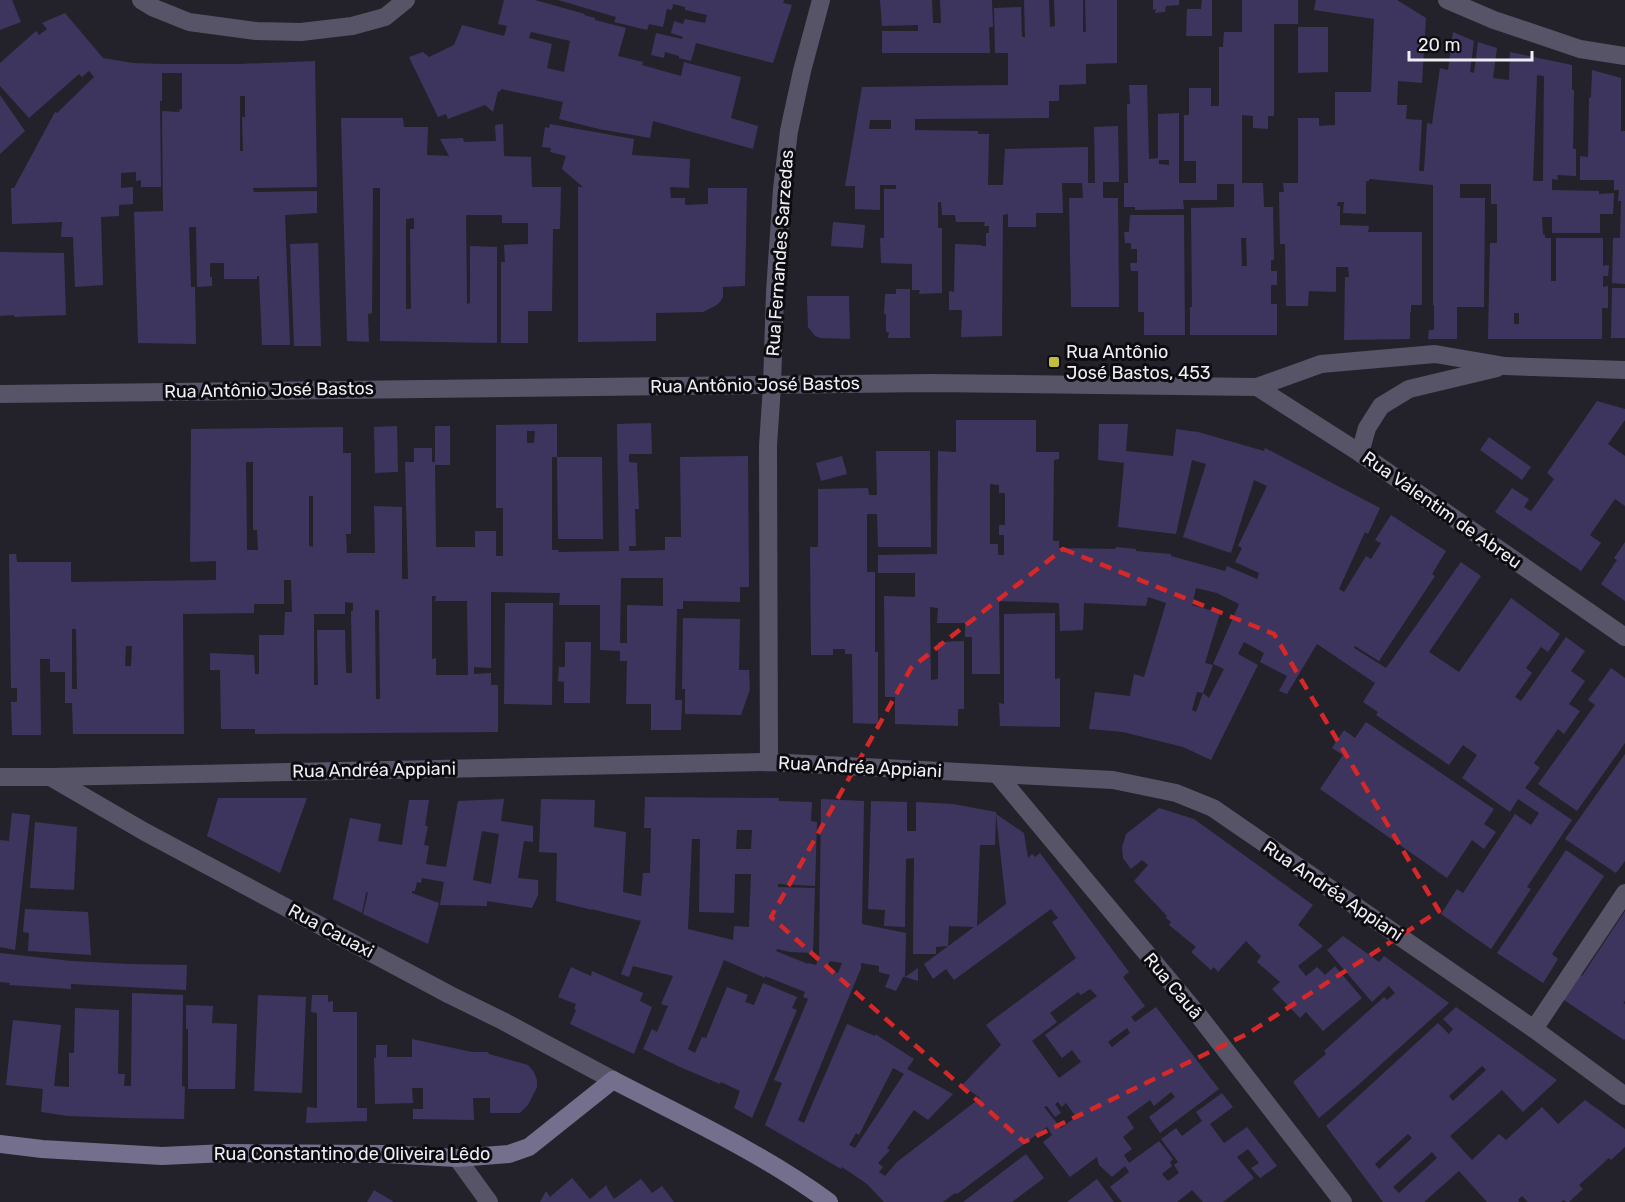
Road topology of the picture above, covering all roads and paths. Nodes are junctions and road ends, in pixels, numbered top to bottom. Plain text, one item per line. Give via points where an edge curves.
1 (141, 0) edge
2 (406, 0) edge
3 (820, 0) edge
4 (1447, 0) edge
5 (1625, 56) edge
6 (1505, 366) junction
7 (1625, 370) edge
8 (772, 384) junction
9 (1257, 387) junction
10 (0, 394) edge
11 (1360, 453) junction
12 (1625, 637) edge
13 (769, 762) junction
14 (997, 774) junction
15 (0, 777) edge
16 (50, 777) junction
17 (1625, 893) edge
18 (1534, 1029) junction
19 (613, 1080) junction
20 (1625, 1096) edge
21 (0, 1144) edge
22 (457, 1158) junction
23 (489, 1202) edge
24 (829, 1202) edge
25 (1343, 1202) edge

1 - 2 street via 189,22 256,31 301,32 352,26 385,17
3 - 8 street, Rua Fernandes Sarzedas via 789,131 775,292
4 - 5 street via 1580,49
6 - 7 street, Rua Antônio José Bastos
6 - 9 street, Rua Antônio José Bastos via 1435,354 1321,364
6 - 11 street, Rua Antônio José Bastos via 1409,389 1382,406 1367,428
8 - 9 street, Rua Antônio José Bastos
8 - 10 street, Rua Antônio José Bastos
8 - 13 street, Rua Fernandes Sarzedas via 768,446
9 - 11 street, Rua Valentim de Abreu
11 - 12 street, Rua Valentim de Abreu
13 - 14 street, Rua Andréa Appiani
13 - 16 street, Rua Andréa Appiani
14 - 18 street, Rua Andréa Appiani via 1113,780 1176,793 1213,808
14 - 25 street, Rua Cauã via 1199,1016
15 - 16 street, Rua Andréa Appiani
16 - 19 street, Rua Cauaxi via 145,832
17 - 18 street
18 - 20 street, Rua Andréa Appiani
19 - 22 street, Rua Constantino de Oliveira Lêdo via 529,1147 509,1154
19 - 24 street via 750,1152
21 - 22 street, Rua Constantino de Oliveira Lêdo via 162,1156 237,1153
22 - 23 street

